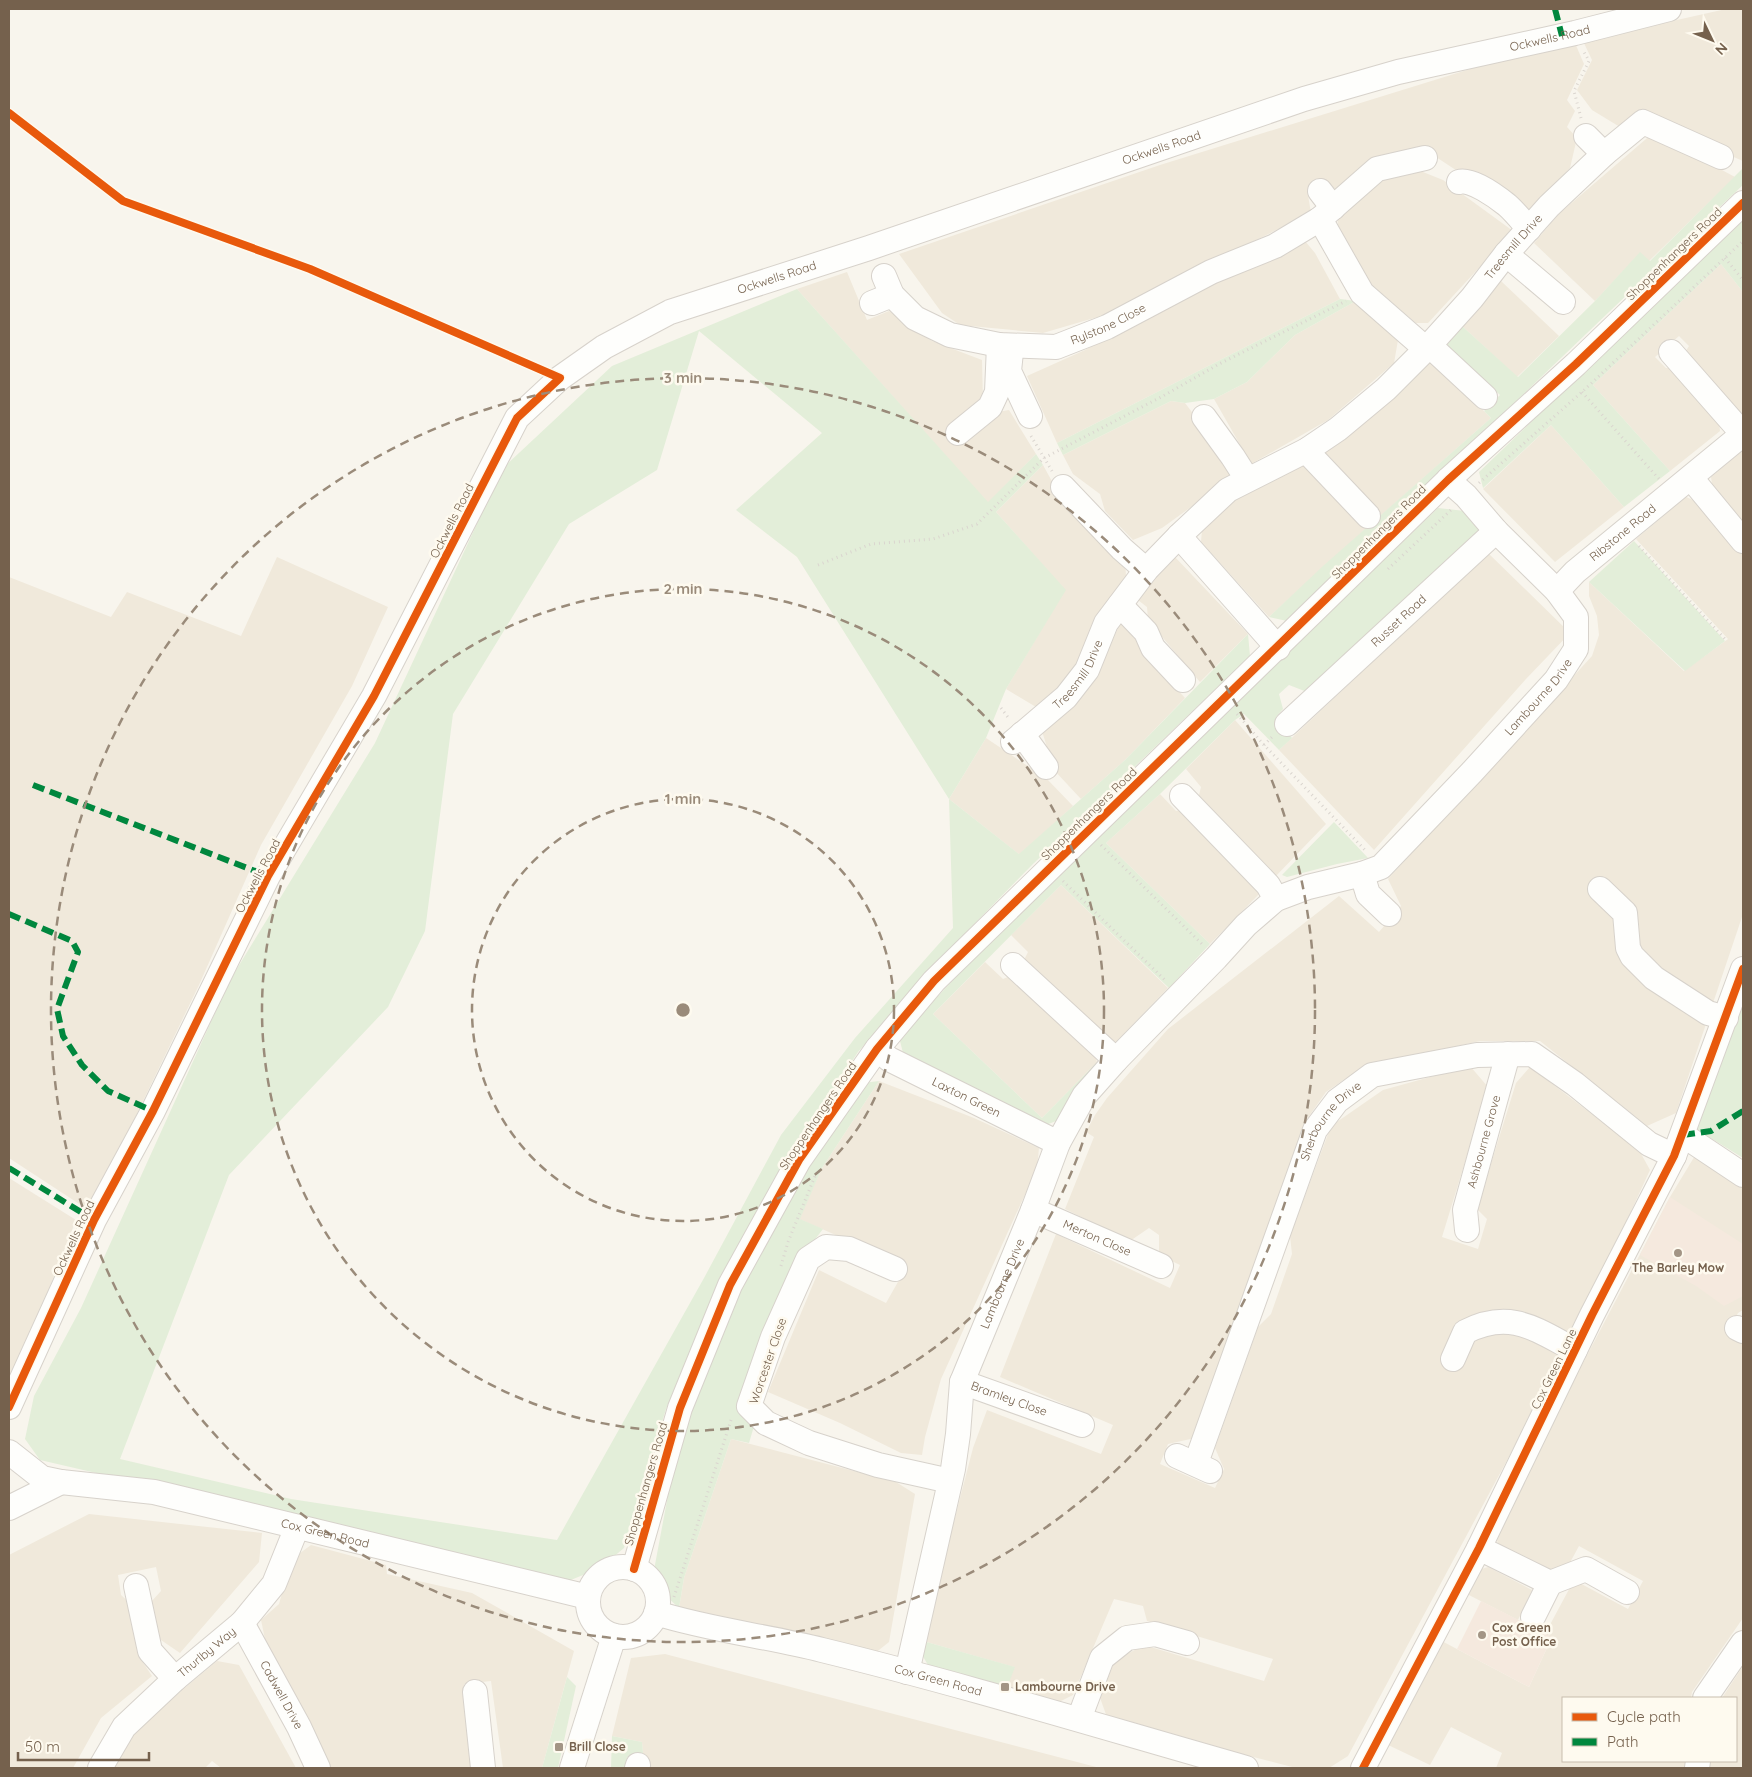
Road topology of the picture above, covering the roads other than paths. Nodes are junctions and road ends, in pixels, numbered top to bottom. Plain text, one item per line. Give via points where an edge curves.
1 (1669, 9) edge
2 (1586, 136) road end
3 (1604, 154) junction
4 (1721, 157) dead end
5 (1425, 158) dead end
6 (1459, 182) dead end
7 (1743, 203) edge
8 (1324, 206) junction
9 (1529, 229) junction
10 (1506, 254) junction
11 (883, 291) dead end
12 (1563, 302) dead end
13 (1005, 345) junction
14 (1428, 347) junction
15 (1672, 352) dead end
16 (1485, 397) dead end
17 (1204, 418) dead end
18 (1029, 425) road end
19 (958, 433) dead end
20 (1743, 434) edge
21 (1307, 450) junction
22 (1691, 478) junction
23 (1247, 479) junction
24 (1448, 480) junction
25 (1063, 487) road end
26 (1368, 516) dead end
27 (1496, 531) junction
28 (1179, 536) junction
29 (1743, 541) edge
30 (1146, 570) junction
31 (1556, 591) junction
32 (1120, 604) junction
33 (1278, 648) junction
34 (1183, 680) dead end
35 (1293, 710) dead end
36 (1046, 767) dead end
37 (1182, 796) dead end
38 (1372, 871) junction
39 (1600, 888) dead end
40 (1276, 899) junction
41 (1389, 914) dead end
42 (1013, 965) dead end
43 (1743, 969) edge
44 (1726, 1018) junction
45 (877, 1049) junction
46 (1508, 1054) junction
47 (1116, 1060) junction
48 (1683, 1135) junction
49 (1058, 1143) junction
50 (1674, 1156) junction
51 (1743, 1174) edge
52 (1033, 1210) junction
53 (1467, 1230) dead end
54 (1161, 1266) dead end
55 (895, 1269) dead end
56 (1575, 1350) junction
57 (1453, 1358) dead end
58 (962, 1382) junction
59 (9, 1406) edge
60 (1082, 1426) dead end
61 (9, 1452) edge
62 (1195, 1463) dead end
63 (950, 1481) junction
64 (61, 1482) junction
65 (9, 1508) edge
66 (297, 1527) junction
67 (1478, 1548) junction
68 (634, 1569) junction
69 (1550, 1583) junction
70 (137, 1587) dead end
71 (1627, 1592) dead end
72 (588, 1597) junction
73 (662, 1615) junction
74 (1533, 1617) dead end
75 (242, 1622) junction
76 (614, 1636) junction
77 (1187, 1643) dead end
78 (1743, 1643) edge
79 (907, 1672) junction
80 (175, 1679) junction
81 (475, 1692) dead end
82 (1706, 1697) edge
83 (1079, 1719) junction
84 (100, 1768) edge
85 (318, 1768) edge
86 (483, 1768) edge
87 (572, 1768) edge
88 (1246, 1768) edge
89 (1363, 1768) edge

1 - 59 street, Ockwells Road via 1398,72 1304,99 670,312 604,347 560,378 517,418 374,696 268,876 153,1112 94,1220
2 - 3 street
3 - 4 street, Treesmill Drive via 1643,122
3 - 9 street, Treesmill Drive
5 - 8 street, Rylstone Close via 1377,170
6 - 9 street via 1471,183 1508,206
7 - 24 street, Shoppenhangers Road via 1576,364
8 - 13 street, Rylstone Close via 1275,246 1211,272 1107,327 1056,348
8 - 14 street via 1362,293
9 - 10 street, Treesmill Drive
10 - 12 street
10 - 14 street, Treesmill Drive
11 - 13 street, Rylstone Close via 915,318 950,335
13 - 18 street via 1009,371
13 - 19 street via 997,392 990,407
14 - 16 street
14 - 21 street, Treesmill Drive via 1386,389
15 - 20 street, Ribstone Road
17 - 23 street
20 - 22 street, Ribstone Road
21 - 23 street, Treesmill Drive
21 - 26 street
22 - 29 street
22 - 31 street, Ribstone Road
23 - 28 street, Treesmill Drive via 1228,490
24 - 27 street, Lambourne Drive
24 - 33 street, Shoppenhangers Road
25 - 30 street
27 - 31 street, Lambourne Drive
27 - 35 street, Russet Road
28 - 30 street, Treesmill Drive
28 - 33 street
30 - 32 street, Treesmill Drive
31 - 38 street, Lambourne Drive via 1576,617 1576,649 1556,680 1472,772
32 - 34 street via 1146,632 1153,648
32 - 36 street, Treesmill Drive via 1106,623 1087,670 1066,697 1017,738
33 - 45 street, Shoppenhangers Road via 934,981
37 - 40 street via 1268,885
38 - 40 street, Lambourne Drive via 1308,887
38 - 41 street via 1368,894
39 - 44 street via 1625,913 1628,948 1632,956 1654,978 1708,1013
40 - 47 street, Lambourne Drive via 1246,925
42 - 47 street
43 - 44 street, Cox Green Lane
44 - 48 street, Cox Green Lane
45 - 49 street, Laxton Green via 889,1059
45 - 68 street, Shoppenhangers Road via 799,1160 730,1285 680,1408
46 - 50 street, Sherbourne Drive via 1532,1054 1650,1144
46 - 53 street, Ashbourne Grove via 1465,1210
46 - 62 street, Sherbourne Drive via 1477,1055 1372,1075 1337,1101 1315,1130
47 - 49 street, Lambourne Drive via 1084,1096
48 - 50 street, Cox Green Lane
48 - 51 street
49 - 52 street, Lambourne Drive
50 - 56 street, Cox Green Lane
52 - 54 street, Merton Close
52 - 58 street, Lambourne Drive
55 - 63 street, Worcester Close via 849,1249 826,1247 808,1259 773,1337 749,1406 766,1423 808,1443 878,1465
56 - 57 street via 1534,1328 1511,1321 1481,1324 1465,1332
56 - 67 street, Cox Green Lane
58 - 60 street, Bramley Close via 1052,1425
58 - 63 street, Lambourne Drive
61 - 64 street, Cox Green Road via 42,1478
63 - 79 street, Lambourne Drive
64 - 65 street
64 - 66 street, Cox Green Road via 154,1492
66 - 72 street, Cox Green Road
66 - 75 street, Thurlby Way via 274,1584
67 - 69 street
67 - 89 street, Cox Green Lane
68 - 72 street via 610,1569 592,1585
68 - 73 street via 651,1582
69 - 71 street via 1586,1569
69 - 74 street
70 - 80 street via 150,1651
72 - 76 street via 588,1607 597,1625
73 - 76 street via 634,1635
73 - 79 street, Cox Green Road
75 - 80 street, Thurlby Way
75 - 85 street, Cadwell Drive via 299,1726
76 - 87 street
77 - 83 street via 1155,1634 1127,1638 1102,1658
78 - 82 street
79 - 83 street, Cox Green Road
80 - 84 street, Thurlby Way via 124,1727
81 - 86 street
83 - 88 street, Cox Green Road

